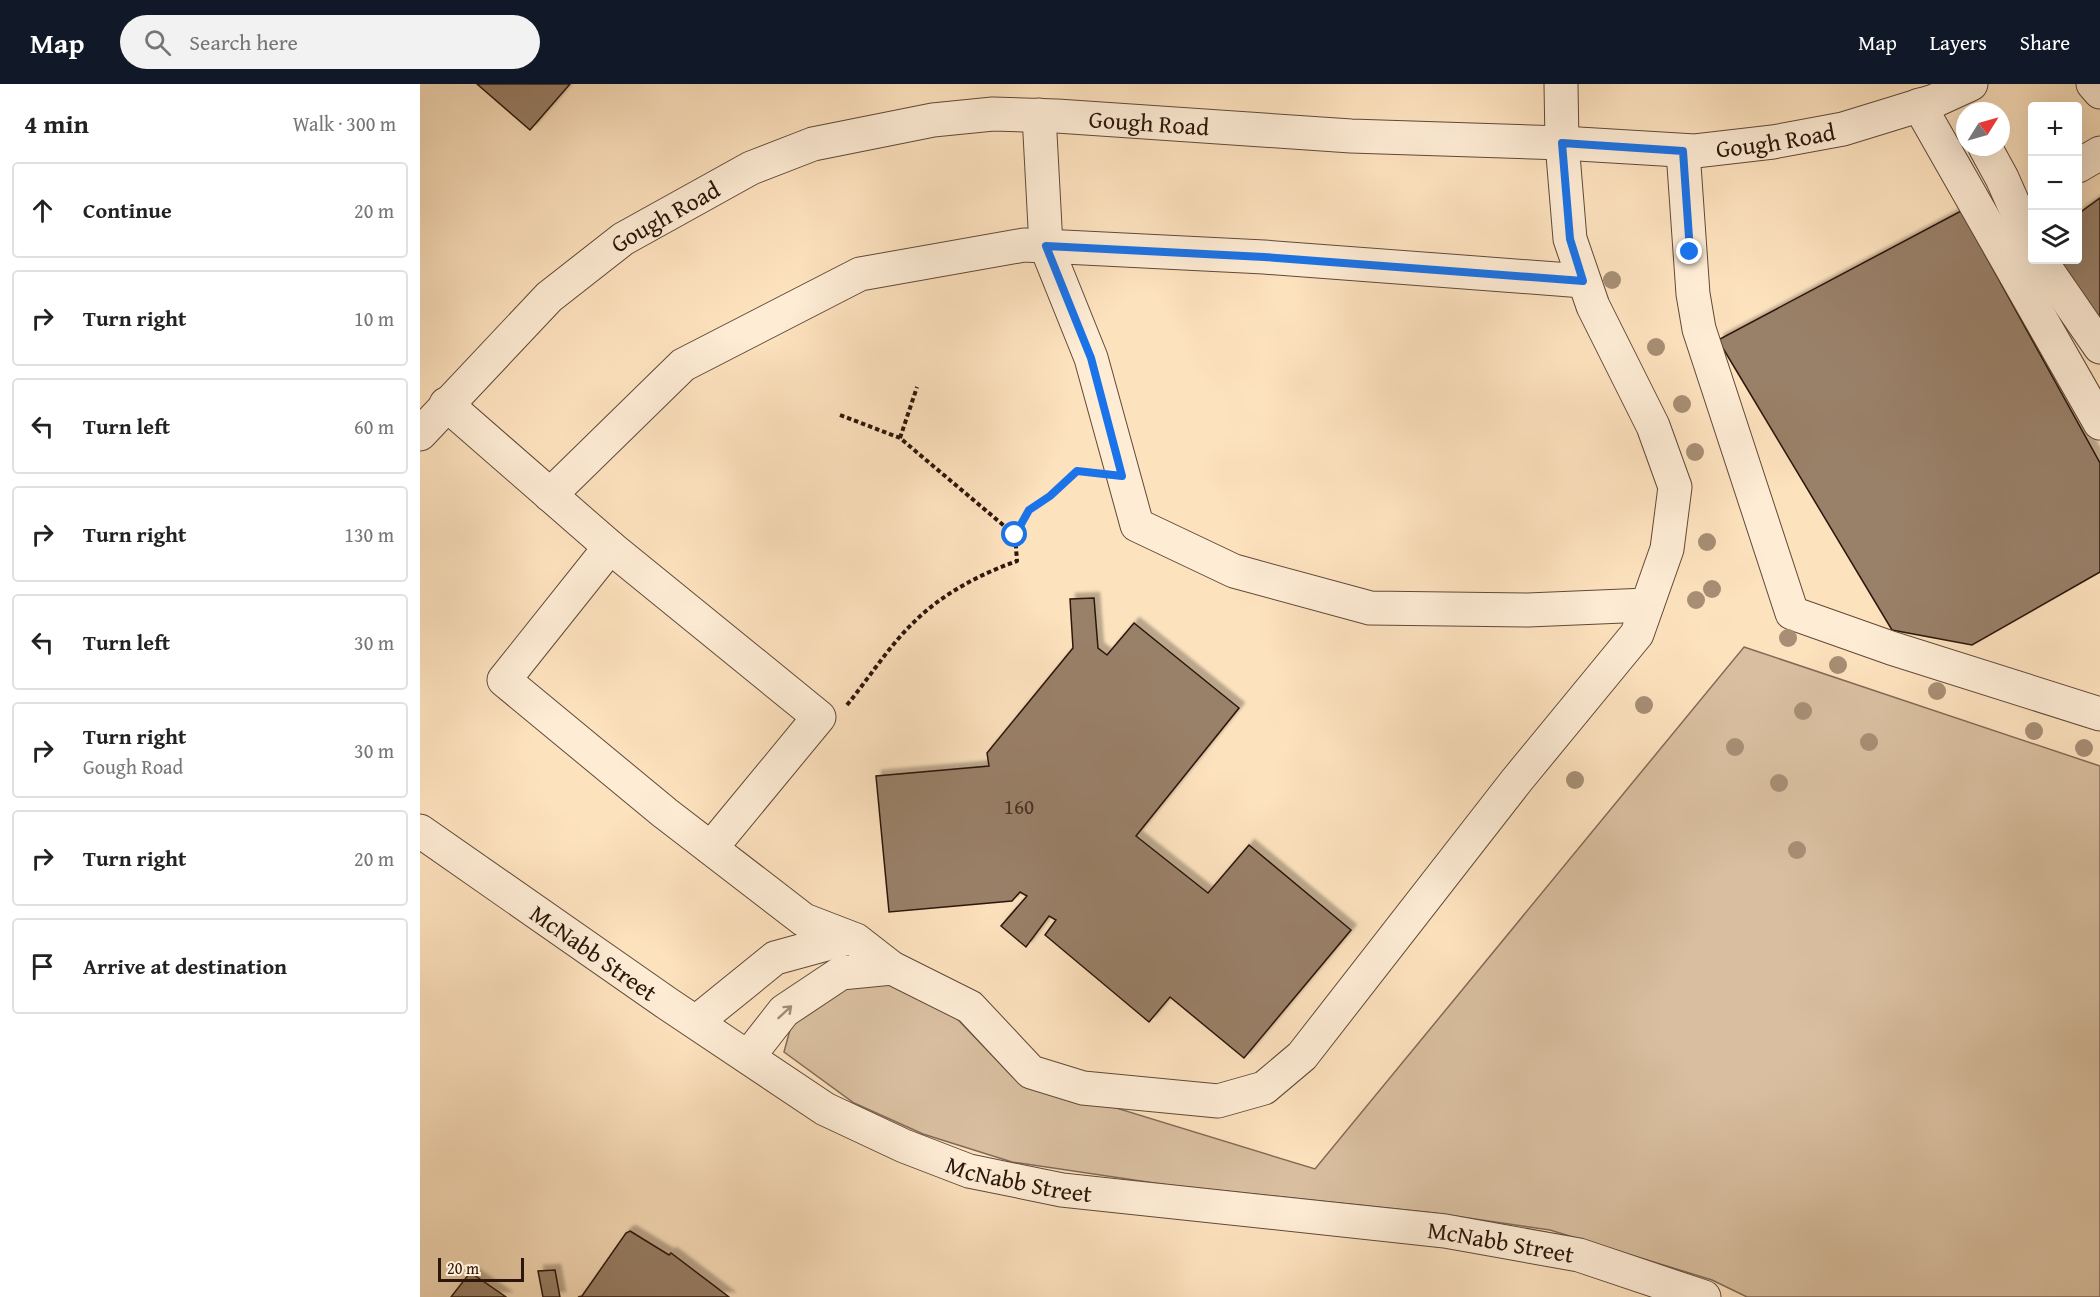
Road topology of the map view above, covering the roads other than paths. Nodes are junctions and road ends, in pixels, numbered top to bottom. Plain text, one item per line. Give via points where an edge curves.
1 (1561, 84) edge
2 (2093, 84) edge
3 (2100, 92) edge
4 (1963, 96) edge
5 (1919, 105) junction
6 (1039, 115) junction
7 (1562, 143) junction
8 (1683, 151) junction
9 (2100, 153) edge
10 (1991, 156) edge
11 (2082, 164) edge
12 (2023, 198) edge
13 (2028, 225) edge
14 (1046, 246) junction
15 (2043, 264) edge
16 (1583, 281) junction
17 (2100, 347) edge
18 (446, 404) junction
19 (2100, 423) edge
20 (420, 434) edge
21 (550, 495) junction
22 (610, 547) junction
23 (1647, 605) junction
24 (2100, 714) edge
25 (420, 831) edge
26 (711, 848) junction
27 (848, 938) junction
28 (892, 968) junction
29 (696, 1022) junction
30 (748, 1057) junction
31 (1704, 1297) edge

1 - 7 street
2 - 3 street
4 - 5 street, Gough Road
5 - 8 street, Gough Road via 1843,129 1773,142
5 - 19 street
6 - 7 street, Gough Road via 1340,135
6 - 14 street
6 - 18 street, Gough Road via 993,114 933,120 813,144 751,168 623,239 549,297
7 - 8 street, Gough Road
7 - 16 street via 1570,239
8 - 24 street via 1699,329 1792,613
9 - 11 street
10 - 12 street
12 - 13 street
14 - 16 street via 1264,257
14 - 21 street via 1024,245 860,274 684,365
14 - 23 street via 1091,358 1137,525 1234,571 1370,608 1528,610
15 - 17 street
16 - 23 street via 1653,426 1675,487 1667,549
18 - 20 street, Gough Road
18 - 21 street
21 - 22 street
22 - 26 street via 504,680
22 - 26 street via 819,717
23 - 28 street via 1637,634 1587,698 1517,780 1302,1056 1264,1088 1218,1101 1083,1088 1030,1072 970,1008
25 - 29 street, McNabb Street
26 - 27 street via 804,920
27 - 28 street
27 - 29 street via 775,958
30 -> 28 street via 784,1011 841,973
29 - 30 street, McNabb Street
30 - 31 street, McNabb Street via 825,1108 904,1146 969,1171 1062,1190 1445,1231 1579,1255

